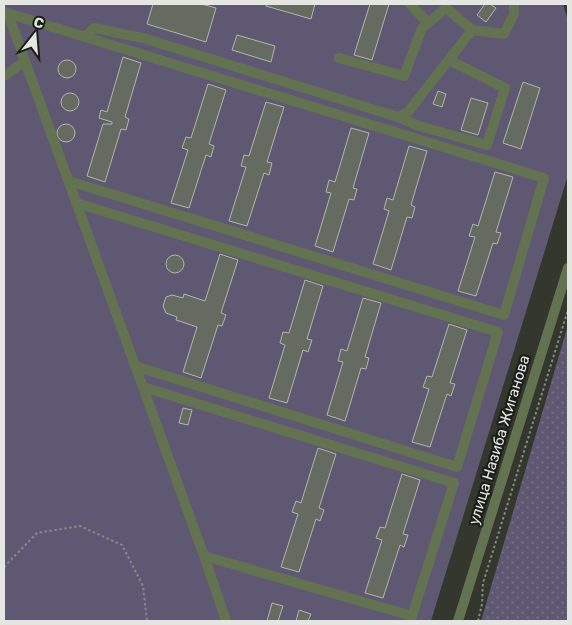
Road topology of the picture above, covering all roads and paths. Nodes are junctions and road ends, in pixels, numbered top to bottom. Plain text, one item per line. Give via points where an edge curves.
1 (410, 4) edge
2 (514, 4) edge
3 (6, 13) edge
4 (428, 23) junction
5 (472, 30) junction
6 (85, 37) junction
7 (339, 58) dead end
8 (449, 60) junction
9 (25, 61) junction
10 (4, 76) edge
11 (398, 117) junction
12 (69, 181) junction
13 (76, 203) junction
14 (568, 268) edge
15 (568, 310) edge
16 (135, 366) junction
17 (143, 387) junction
18 (204, 556) junction
19 (4, 567) edge
20 (147, 621) edge
21 (226, 621) edge
22 (458, 621) edge
23 (478, 621) edge

1 - 4 street
2 - 5 street via 514,14 504,34
3 - 6 street
3 - 9 street
4 - 5 street via 446,8
4 - 7 street via 422,28 404,76
5 - 8 street
6 - 11 street via 94,28 143,38
6 - 12 street via 544,178 504,315
8 - 11 street via 408,112
8 - 11 street via 505,88 487,145
9 - 10 street
9 - 12 street
12 - 13 street
13 - 16 street
13 - 16 street via 498,332 456,467
14 - 22 street, улица Назиба Жиганова
15 - 23 path via 483,583
16 - 17 street
17 - 18 street
17 - 18 street via 454,483 412,616
18 - 21 street
19 - 20 path via 37,533 80,526 122,545 143,586

